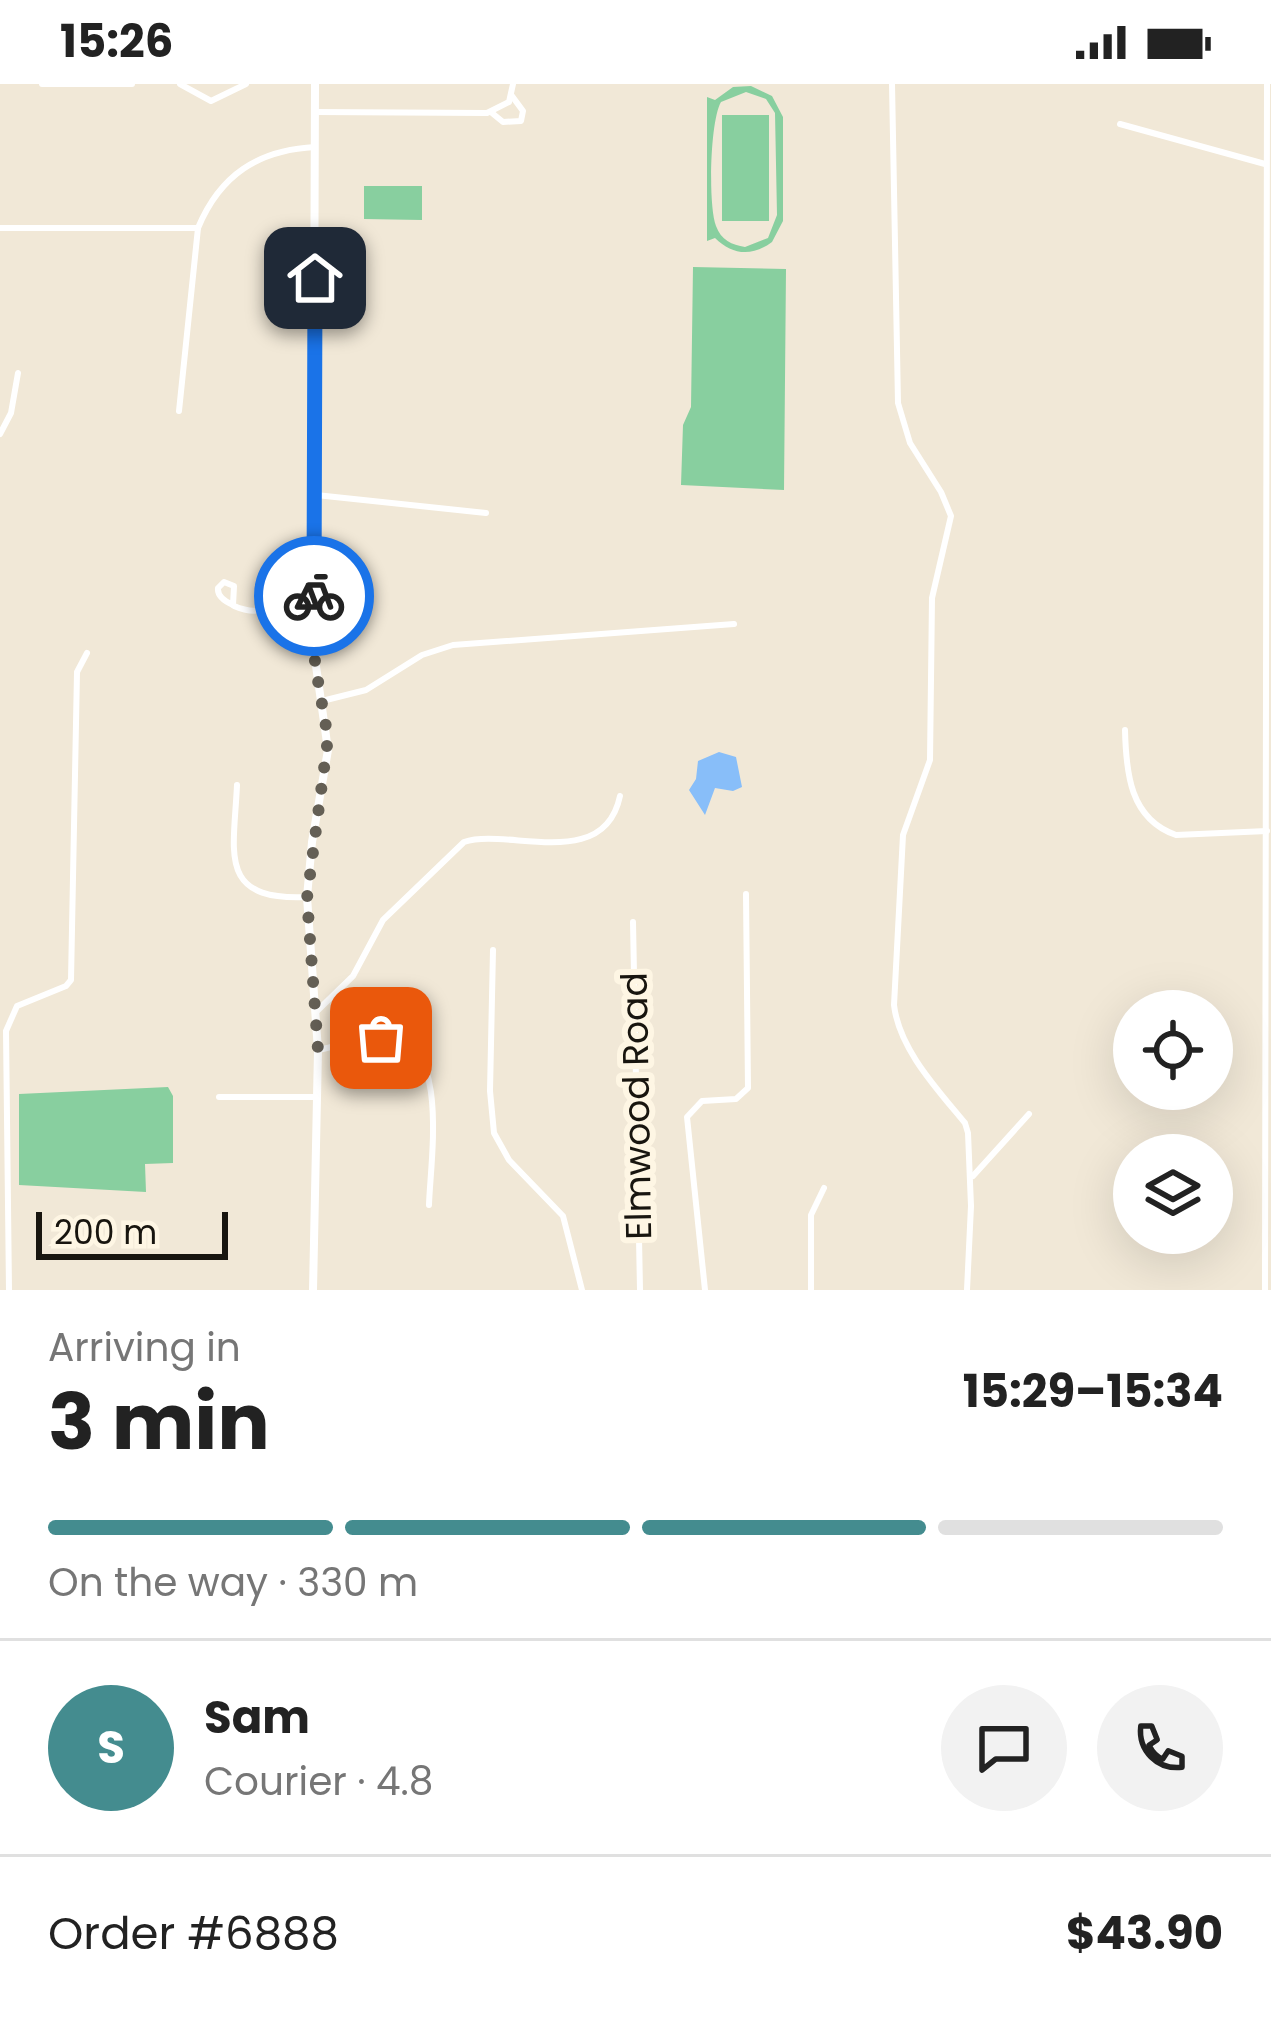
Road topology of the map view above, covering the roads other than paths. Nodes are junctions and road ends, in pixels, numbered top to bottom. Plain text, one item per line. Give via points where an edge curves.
1 (42, 84) edge
2 (132, 84) edge
3 (180, 84) edge
4 (246, 84) edge
5 (315, 84) edge
6 (513, 84) edge
7 (892, 84) edge
8 (1267, 84) edge
9 (512, 96) junction
10 (315, 112) junction
11 (491, 112) junction
12 (1120, 124) dead end
13 (315, 146) junction
14 (1265, 164) junction
15 (0, 228) edge
16 (199, 228) junction
17 (1270, 329) edge
18 (18, 373) dead end
19 (179, 411) dead end
20 (0, 434) edge
21 (316, 495) junction
22 (486, 513) dead end
23 (233, 605) dead end
24 (313, 607) junction
25 (734, 624) dead end
26 (87, 653) dead end
27 (322, 701) junction
28 (1125, 730) dead end
29 (237, 785) dead end
30 (620, 796) dead end
31 (1268, 831) junction
32 (746, 894) dead end
33 (307, 898) junction
34 (633, 922) dead end
35 (493, 950) dead end
36 (317, 1011) junction
37 (318, 1050) junction
38 (219, 1097) dead end
39 (316, 1097) junction
40 (1029, 1114) dead end
41 (971, 1178) junction
42 (824, 1188) dead end
43 (429, 1204) dead end
44 (1268, 1266) edge
45 (314, 1288) edge
46 (9, 1290) edge
47 (582, 1290) edge
48 (640, 1290) edge
49 (705, 1290) edge
50 (811, 1290) edge
51 (967, 1290) edge
52 (1265, 1290) edge

1 - 2 street
3 - 4 street via 211,101
5 - 10 street
6 - 9 street
7 - 41 street via 898,403 910,443 951,516 932,598 930,760 903,835 894,1005 907,1045 965,1123
8 - 14 street
9 - 11 street
9 - 11 street via 521,121 503,122
10 - 11 street
10 - 13 street
12 - 14 street
13 - 16 street via 263,155 238,170
13 - 21 street
14 - 17 street
15 - 16 street
16 - 19 street
17 - 31 street
18 - 20 street
21 - 22 street
21 - 24 street
23 - 24 street via 263,612
24 - 27 street
25 - 27 street via 453,645 366,690
26 - 46 street via 77,672 71,980 17,1006 6,1031
27 - 33 street via 328,750
28 - 31 street via 1134,800 1162,830
29 - 33 street via 241,879 268,897
30 - 36 street via 602,825 577,838 464,842 383,920 353,976
31 - 44 street
32 - 49 street via 748,1088 736,1099 702,1101 687,1118
33 - 36 street
34 - 48 street, Elmwood Road
35 - 47 street via 494,1133 563,1216
36 - 37 street
37 - 39 street
37 - 43 street via 390,1036 422,1057 431,1081
38 - 39 street
39 - 45 street
40 - 41 street
41 - 51 street
42 - 50 street via 812,1215
44 - 52 street

